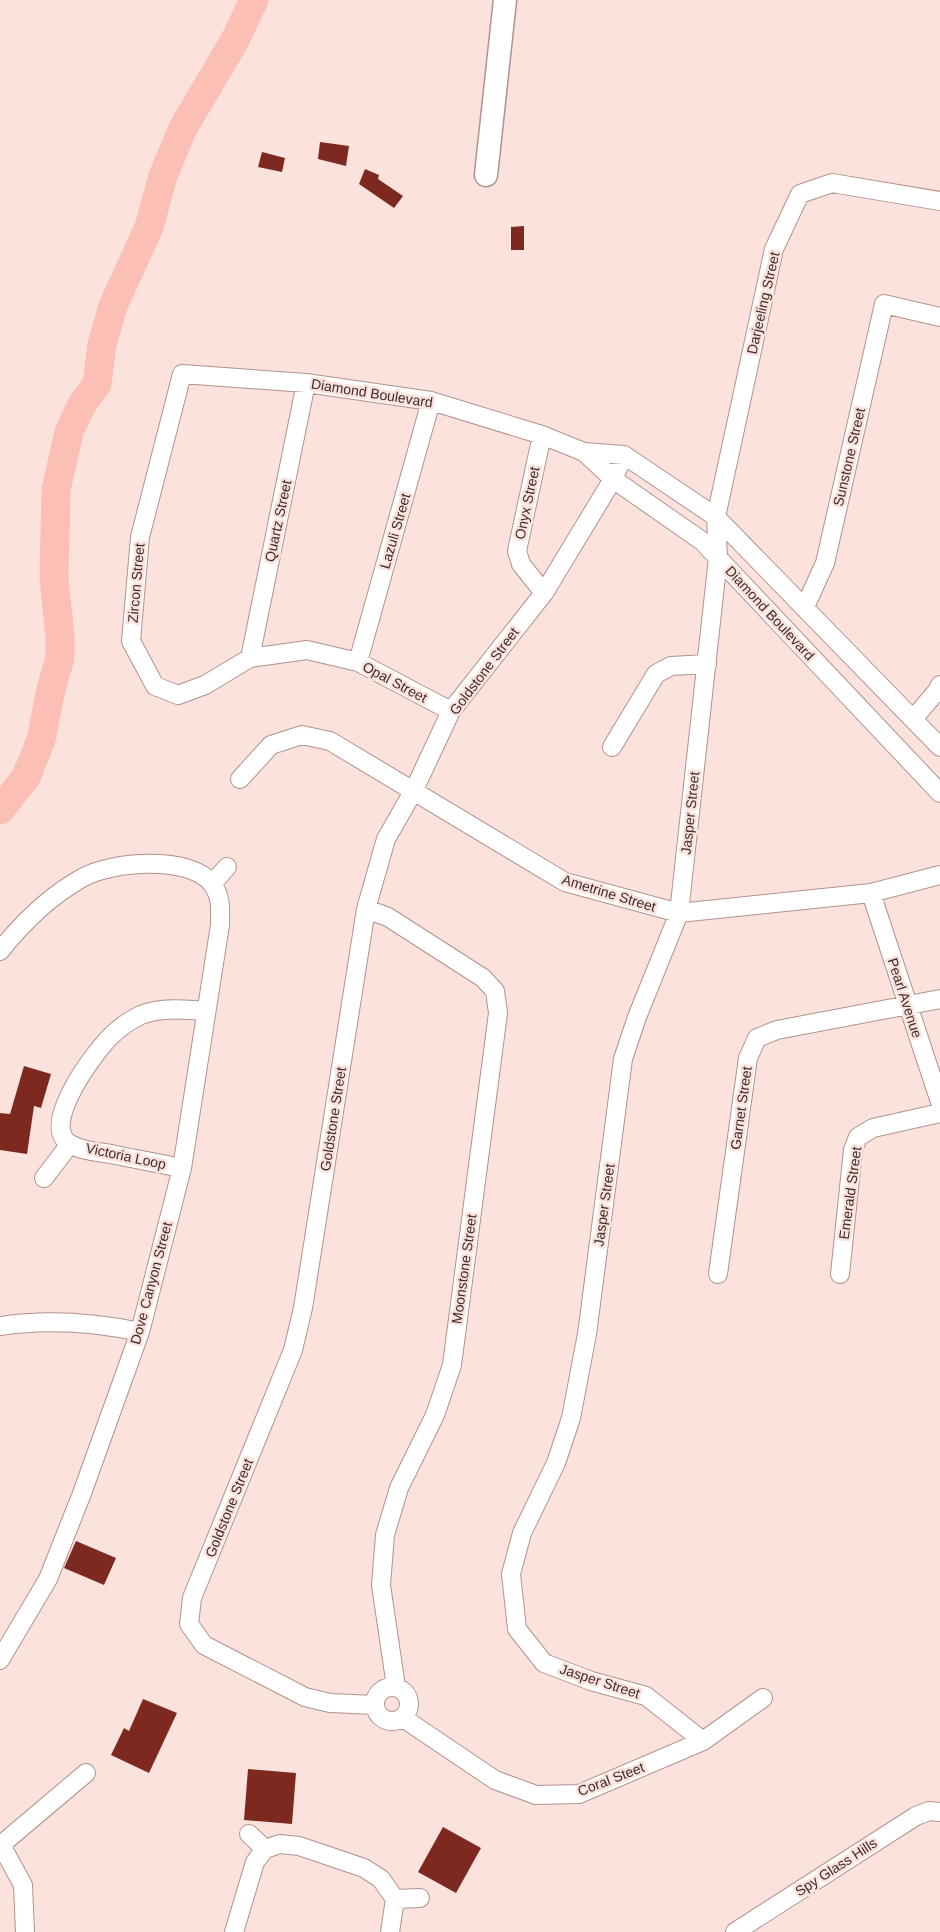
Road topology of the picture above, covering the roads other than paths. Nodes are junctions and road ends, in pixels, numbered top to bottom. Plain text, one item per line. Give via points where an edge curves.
1 (504, 0) edge
2 (486, 175) dead end
3 (940, 201) edge
4 (940, 317) edge
5 (182, 374) joint
6 (306, 383) junction
7 (431, 401) junction
8 (542, 435) junction
9 (584, 452) junction
10 (624, 455) junction
11 (613, 479) junction
12 (716, 517) junction
13 (718, 558) junction
14 (544, 593) junction
15 (805, 607) junction
16 (250, 658) junction
17 (358, 662) junction
18 (707, 664) junction
19 (940, 685) edge
20 (451, 711) junction
21 (913, 719) junction
22 (612, 747) dead end
23 (940, 747) edge
24 (240, 779) dead end
25 (414, 790) junction
26 (940, 793) edge
27 (227, 867) dead end
28 (940, 875) edge
29 (212, 884) junction
30 (871, 893) junction
31 (366, 909) junction
32 (679, 913) junction
33 (0, 951) edge
34 (940, 998) edge
35 (908, 1004) junction
36 (205, 1010) junction
37 (940, 1102) edge
38 (940, 1113) edge
39 (70, 1144) junction
40 (182, 1168) junction
41 (44, 1178) dead end
42 (718, 1274) dead end
43 (840, 1274) dead end
44 (0, 1326) edge
45 (140, 1332) junction
46 (0, 1660) edge
47 (396, 1687) junction
48 (763, 1698) dead end
49 (375, 1705) junction
50 (403, 1718) junction
51 (703, 1741) junction
52 (86, 1773) dead end
53 (940, 1812) edge
54 (249, 1834) dead end
55 (1, 1843) edge
56 (265, 1849) junction
57 (420, 1898) dead end
58 (395, 1899) junction
59 (25, 1932) edge
60 (234, 1932) edge
61 (390, 1932) edge
62 (735, 1932) edge

1 - 2 street
3 - 12 street, Darjeeling Street via 832,183 800,194 774,249
4 - 15 street, Sunstone Street via 884,304 825,563
5 - 6 street, Diamond Boulevard
5 - 16 street, Zircon Street via 140,537 131,641 155,686 178,695 205,685
6 - 7 street, Diamond Boulevard
6 - 16 street, Quartz Street
7 - 8 street, Diamond Boulevard
7 - 17 street, Lazuli Street
8 - 9 street, Diamond Boulevard
8 - 14 street, Onyx Street via 516,551 521,564
9 - 10 street, Diamond Boulevard
9 - 11 street, Diamond Boulevard
10 - 11 street, Goldstone Street
10 - 12 street, Diamond Boulevard
11 - 13 street, Diamond Boulevard via 702,540
11 - 14 street, Goldstone Street
12 - 13 street, Darjeeling Street
12 - 15 street, Diamond Boulevard
13 - 18 street, Jasper Street
13 - 26 street, Diamond Boulevard
14 - 20 street, Goldstone Street
15 - 21 street, Diamond Boulevard
16 - 17 street, Opal Street via 307,650
17 - 20 street, Opal Street
18 - 22 street via 671,666 656,674
18 - 32 street, Jasper Street
19 - 21 street
20 - 25 street, Goldstone Street
21 - 23 street, Diamond Boulevard
24 - 25 street, Ametrine Street via 271,745 302,735 330,741
25 - 31 street, Goldstone Street via 386,839
25 - 32 street, Ametrine Street via 565,882
27 - 29 street
28 - 30 street, Ametrine Street
29 - 33 street via 198,872 178,866 107,868 84,876 58,893 22,925
29 - 36 street, Dove Canyon Street via 220,901 220,925
30 - 32 street, Ametrine Street
30 - 35 street, Pearl Avenue
31 - 47 street, Moonstone Street via 388,917 483,978 494,991 498,1013 452,1365 435,1415 399,1488 385,1535 380,1585
31 - 49 street, Goldstone Street via 303,1308 293,1350 192,1598 189,1624 204,1645 304,1697 330,1703
32 - 51 street, Jasper Street via 623,1059 587,1334 571,1418 556,1463 522,1533 511,1574 517,1629 544,1663 591,1681 646,1696
34 - 35 street
35 - 37 street, Pearl Avenue
35 - 42 street, Garnet Street via 777,1030 757,1038 748,1058
36 - 39 street, Victoria Loop via 143,1014 111,1036 82,1074 64,1110 60,1124 62,1136
36 - 40 street, Dove Canyon Street
38 - 43 street, Emerald Street via 873,1128 858,1137 853,1150
39 - 40 street, Victoria Loop
39 - 41 street, Victoria Loop
40 - 45 street, Dove Canyon Street
44 - 45 street via 66,1321
45 - 46 street, Dove Canyon Street via 82,1496 48,1579
47 - 49 street via 381,1691
47 - 50 street via 408,1697 408,1712
48 - 51 street, Coral Steet
49 - 50 street via 381,1718 388,1722
50 - 51 street, Coral Steet via 495,1780 536,1795 579,1794
52 - 55 street
53 - 62 street, Spy Glass Hills via 929,1811 916,1816
54 - 56 street
55 - 59 street via 22,1885
56 - 58 street via 280,1844 299,1846 364,1868 381,1879
56 - 60 street via 255,1862
57 - 58 street
58 - 61 street

